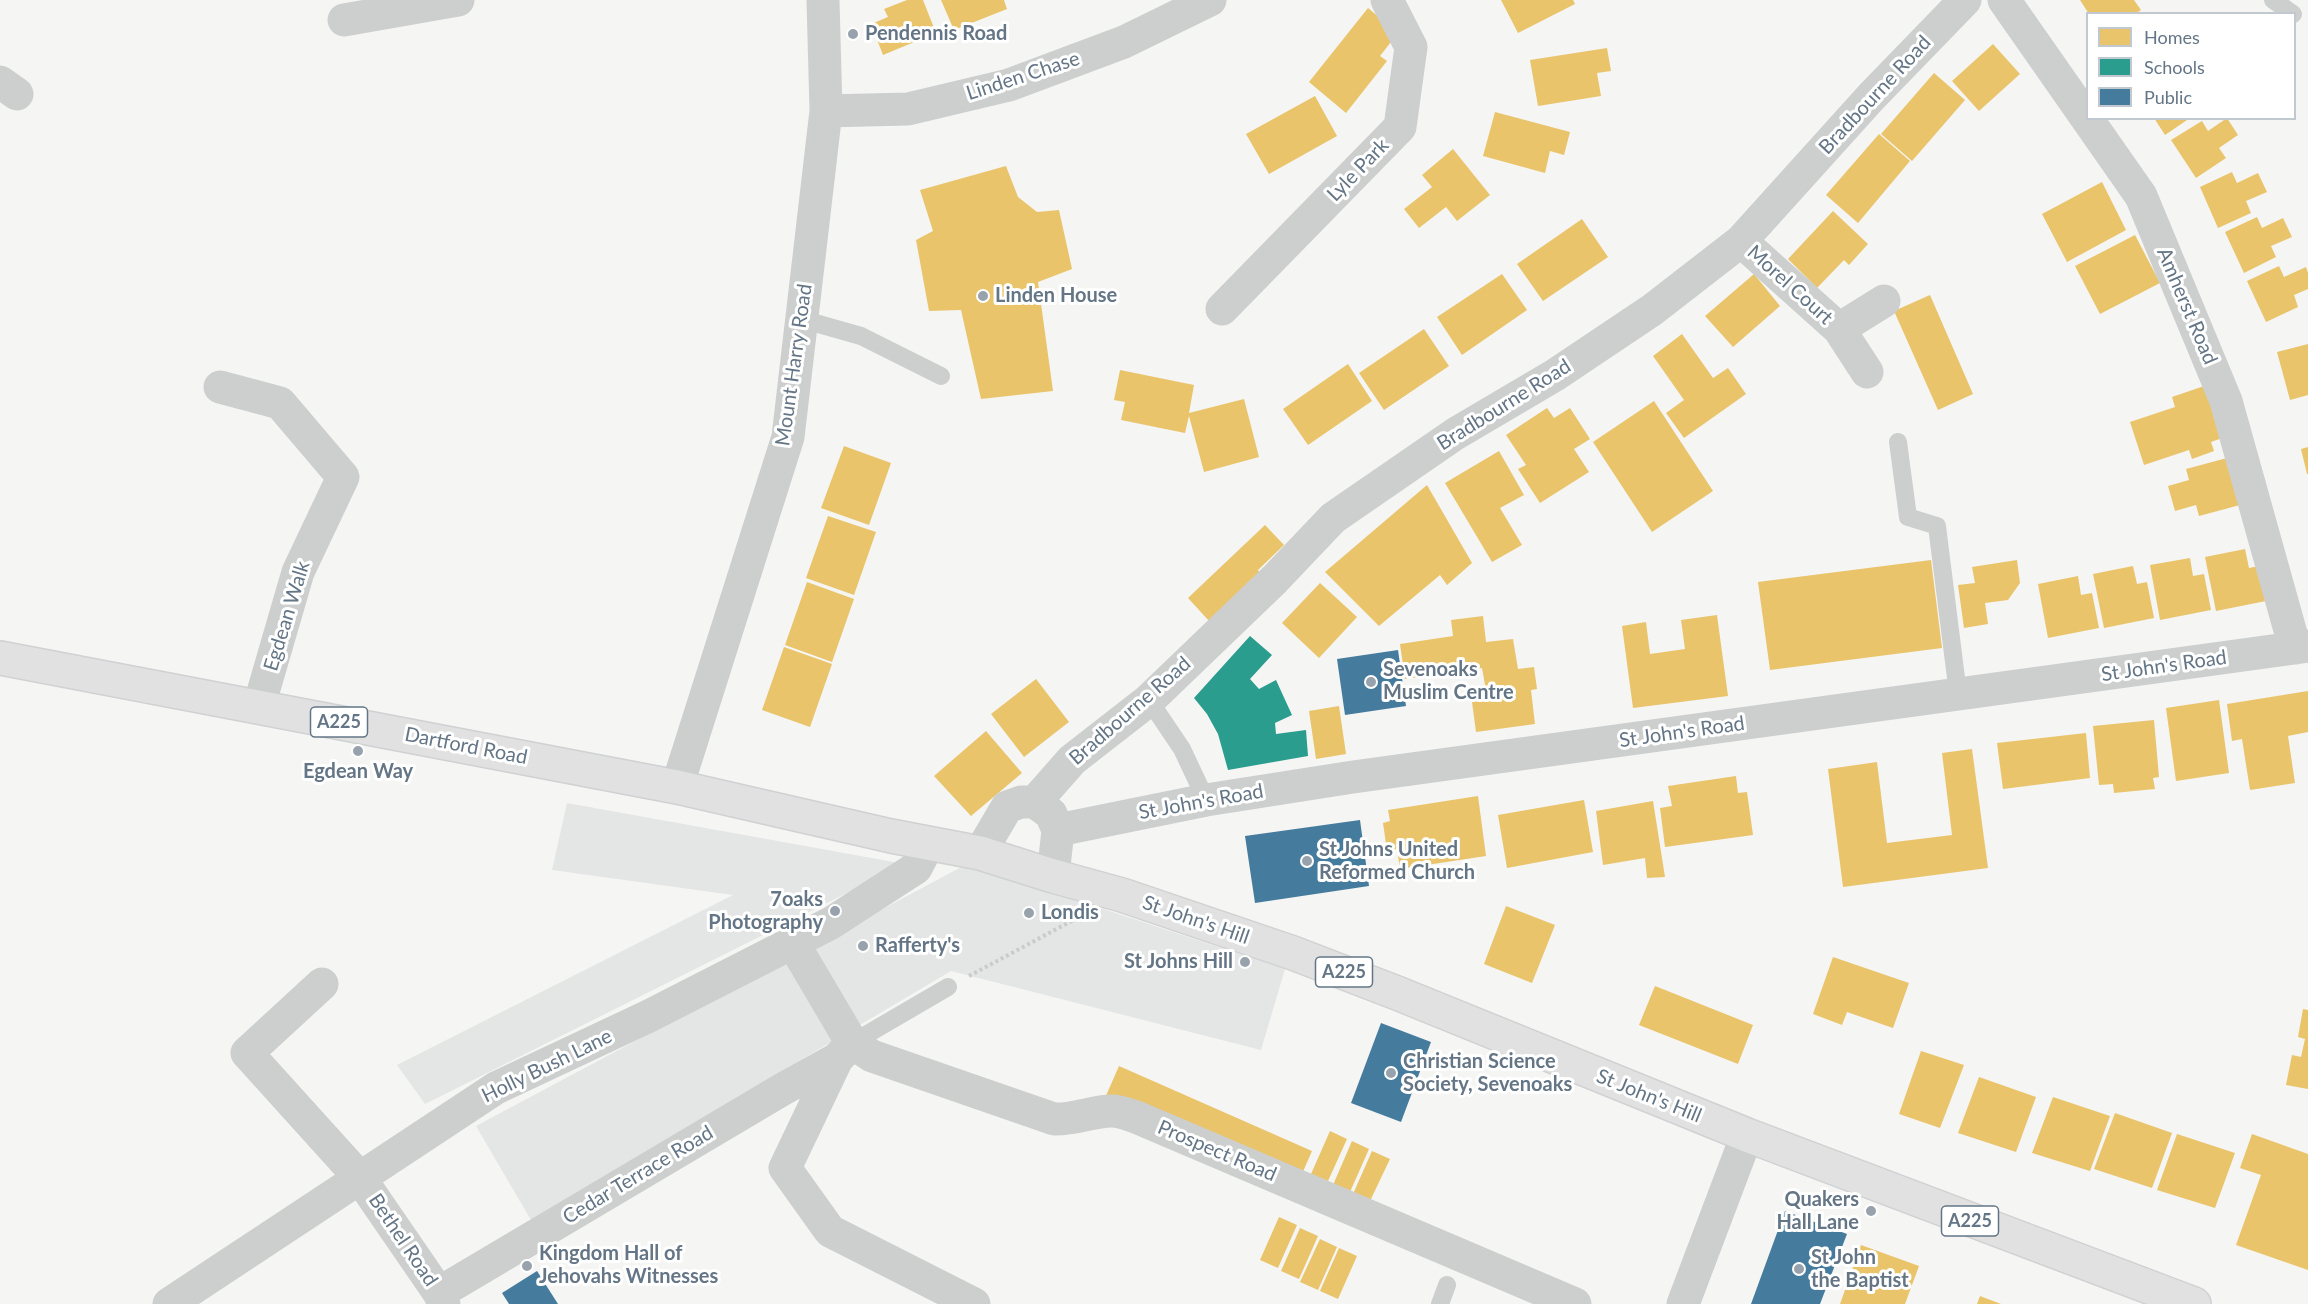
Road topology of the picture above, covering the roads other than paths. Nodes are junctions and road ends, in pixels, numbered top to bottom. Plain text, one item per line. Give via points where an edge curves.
1 (823, 0) edge
2 (1210, 0) edge
3 (1387, 0) edge
4 (1965, 0) edge
5 (2004, 0) edge
6 (2273, 0) edge
7 (446, 1) edge
8 (2290, 12) edge
9 (344, 20) dead end
10 (826, 111) junction
11 (2086, 117) edge
12 (2088, 120) edge
13 (1741, 241) junction
14 (1884, 302) dead end
15 (1222, 309) dead end
16 (801, 319) junction
17 (1839, 330) junction
18 (1867, 372) dead end
19 (941, 376) dead end
20 (220, 387) dead end
21 (1898, 442) dead end
22 (2301, 647) edge
23 (0, 657) edge
24 (1958, 694) junction
25 (1149, 700) junction
26 (259, 706) junction
27 (677, 788) junction
28 (1206, 800) junction
29 (1035, 802) junction
30 (1058, 830) junction
31 (930, 843) junction
32 (980, 853) junction
33 (1053, 876) junction
34 (793, 943) junction
35 (322, 984) dead end
36 (948, 987) road end
37 (845, 1051) junction
38 (1747, 1136) junction
39 (360, 1178) junction
40 (1447, 1285) dead end
41 (441, 1298) edge
42 (169, 1304) edge
43 (974, 1304) edge
44 (1440, 1304) edge
45 (1575, 1304) edge
46 (1683, 1304) edge
47 (2194, 1304) edge

1 - 10 street, Mount Harry Road
2 - 10 street, Linden Chase via 1124,42 1009,85 908,109
3 - 15 street, Lyle Park via 1411,47 1400,127
4 - 13 street, Bradbourne Road
5 - 11 street, Amherst Road
6 - 8 lane
7 - 9 street
10 - 16 street, Mount Harry Road
12 - 22 street, Amherst Road via 2141,196 2226,401
13 - 17 street, Morel Court
13 - 25 street, Bradbourne Road via 1652,310 1555,375 1455,434 1333,518
14 - 17 street, Morel Court
16 - 19 lane via 861,336
16 - 27 street, Mount Harry Road via 788,437
17 - 18 street, Morel Court
20 - 26 street, Egdean Walk via 280,403 343,477 298,572
21 - 24 lane via 1908,517 1937,526
22 - 24 street, St John's Road
23 - 26 main road, Dartford Road / A225
24 - 28 street, St John's Road
25 - 28 lane via 1182,749
25 - 29 street, Bradbourne Road via 1072,760
26 - 27 main road, Dartford Road / A225
27 - 31 main road, Dartford Road / A225
28 - 30 street, St John's Road
29 - 30 street via 1051,814
29 - 32 street via 1008,807
30 - 33 street
31 - 32 main road, St John's Hill / A225
31 - 34 street, Holly Bush Lane via 916,868
32 - 33 main road, St John's Hill / A225
33 - 38 main road, St John's Hill / A225 via 1293,953
34 - 37 street
34 - 39 street, Holly Bush Lane via 496,1088
35 - 39 street, Bethel Road via 247,1053
36 - 37 lane
37 - 41 street, Cedar Terrace Road
37 - 43 street via 785,1168 831,1231
37 - 45 street, Prospect Road via 872,1056 1054,1119 1070,1120 1114,1110 1136,1117
38 - 46 street
38 - 47 main road, St John's Hill / A225
39 - 41 street, Bethel Road
39 - 42 street, Holly Bush Lane
40 - 44 lane

